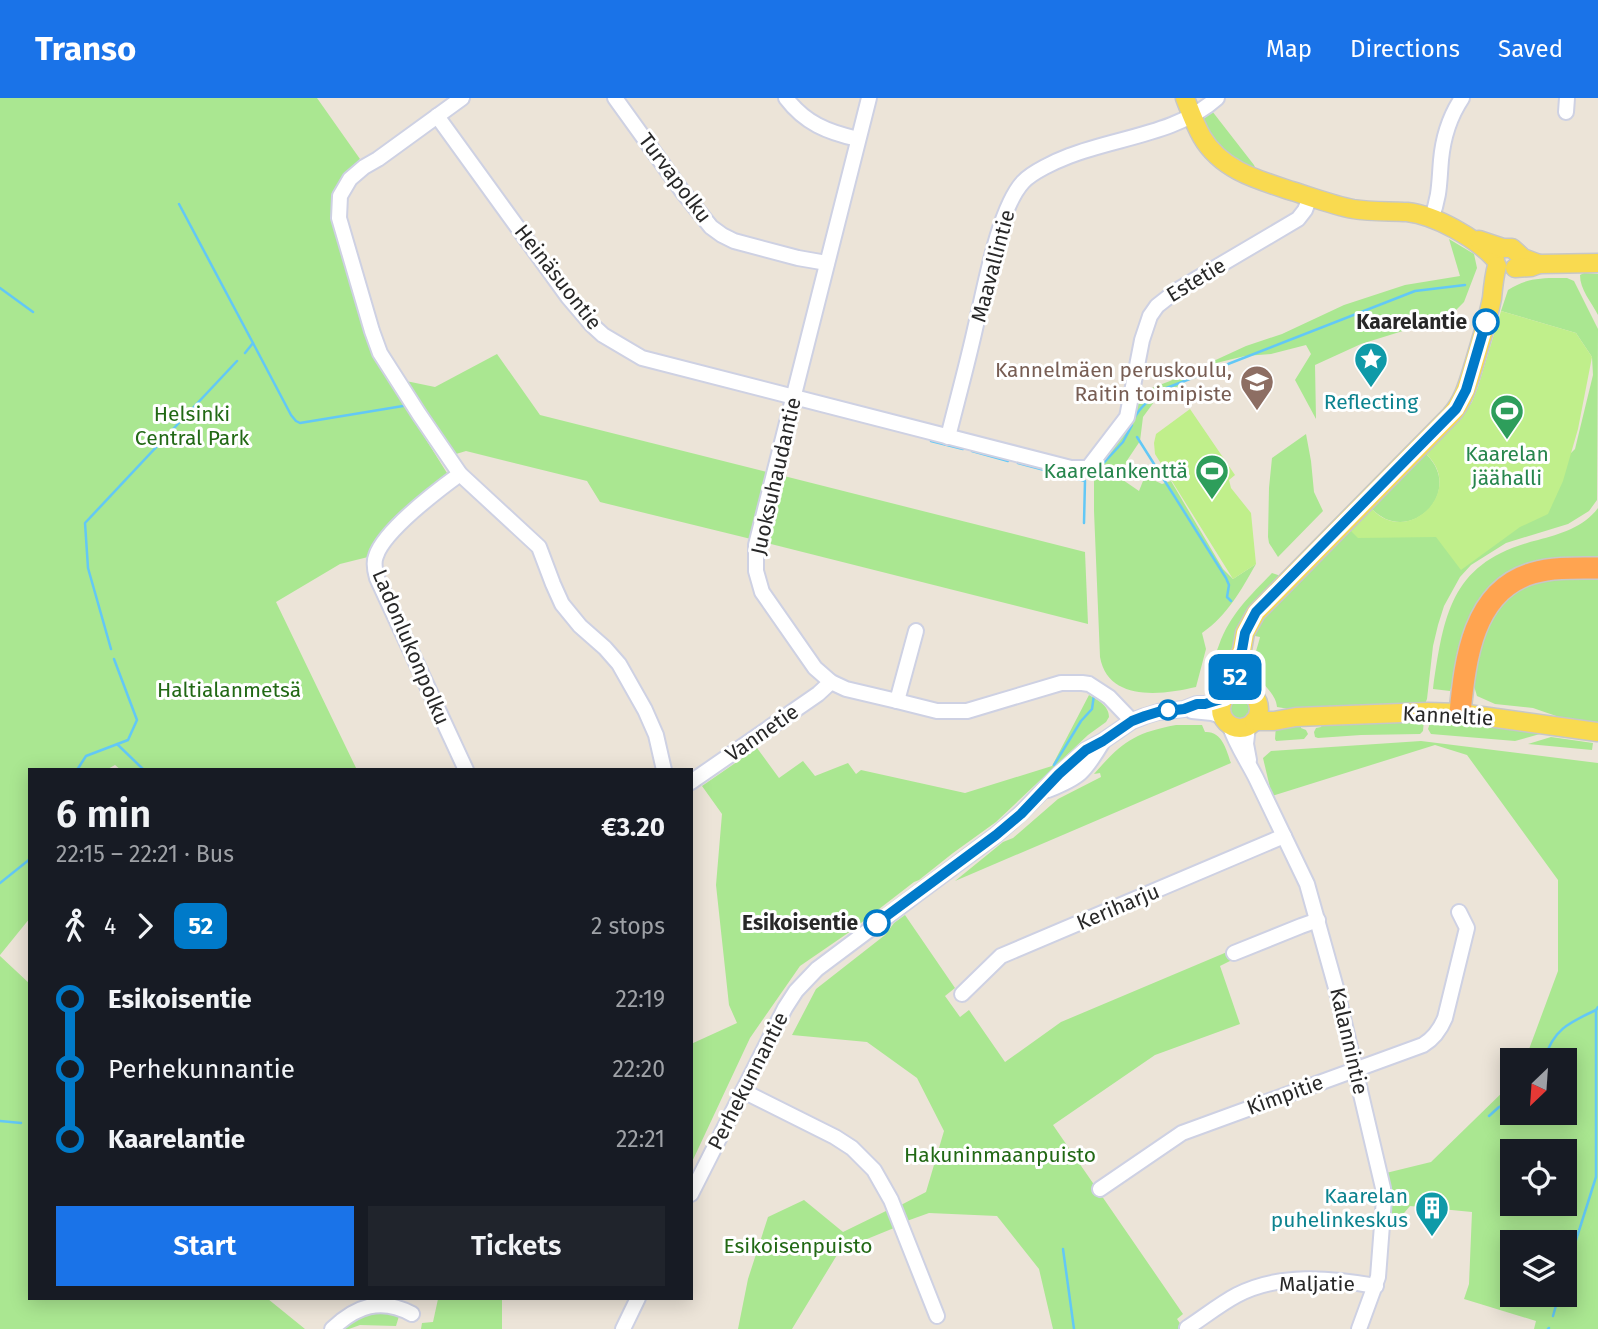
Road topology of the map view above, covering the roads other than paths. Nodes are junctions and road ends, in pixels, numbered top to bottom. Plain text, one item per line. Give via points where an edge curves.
1 (462, 98) edge
2 (615, 98) edge
3 (786, 98) edge
4 (869, 98) edge
5 (1185, 98) edge
6 (1217, 98) edge
7 (1462, 98) edge
8 (1192, 115) junction
9 (437, 116) junction
10 (858, 139) junction
11 (1310, 197) junction
12 (1431, 219) junction
13 (1506, 261) junction
14 (827, 263) junction
15 (1598, 263) edge
16 (794, 398) junction
17 (948, 438) junction
18 (1088, 468) joint
19 (460, 474) junction
20 (1598, 568) edge
21 (916, 631) dead end
22 (1242, 650) junction
23 (831, 682) junction
24 (1227, 696) junction
25 (1255, 698) junction
26 (897, 701) junction
27 (1184, 709) junction
28 (1460, 713) junction
29 (1296, 717) junction
30 (1132, 721) junction
31 (1239, 722) junction
32 (1598, 732) edge
33 (465, 768) edge
34 (664, 768) edge
35 (693, 781) edge
36 (1284, 836) junction
37 (1460, 912) dead end
38 (1318, 920) junction
39 (1234, 953) dead end
40 (962, 994) dead end
41 (1355, 1070) junction
42 (743, 1091) junction
43 (1100, 1189) dead end
44 (693, 1190) edge
45 (1376, 1286) junction
46 (637, 1300) edge
47 (412, 1314) dead end
48 (937, 1316) dead end
49 (1187, 1328) edge
50 (332, 1329) edge
51 (623, 1329) edge
52 (1359, 1329) edge

1 - 9 street
2 - 14 street, Turvapolku via 711,227 734,241
3 - 10 street via 811,122
4 - 10 street, Juoksuhaudantie
5 - 8 main road
6 - 8 street, Maavallintie
7 - 12 street via 1446,134 1439,195
8 - 11 main road via 1208,145 1231,167
8 - 17 street, Maavallintie via 1069,156 1024,181 998,236
9 - 16 street, Heinäsuontie via 568,297 603,335 642,358
9 - 19 street via 350,179 340,197 339,218 380,353
10 - 14 street, Juoksuhaudantie
11 - 12 main road via 1354,209 1405,212
11 - 18 street, Estetie via 1298,219 1157,306 1142,340 1127,417
12 - 13 main road
13 - 15 main road
13 - 22 main road via 1505,275 1492,296 1466,390 1456,409 1256,612
14 - 16 street, Juoksuhaudantie
16 - 17 street, Heinäsuontie
16 - 23 street, Juoksuhaudantie via 756,545 756,571 772,607 815,668
17 - 18 street, Heinäsuontie via 1071,468
19 - 33 street, Ladonlukonpolku via 392,532 374,563
19 - 34 street via 539,547 562,604 619,664 645,710
20 - 28 highway via 1534,572 1514,581 1491,601 1471,643
21 - 26 street
22 - 24 main road
22 - 25 main road
23 - 26 street, Juoksuhaudantie
23 - 35 street, Vannetie
24 - 25 main road via 1241,690
24 - 27 street, Perhekunnantie
24 - 31 main road via 1222,707
25 - 29 main road, Kanneltie
25 - 31 main road via 1259,709
26 - 30 street, Juoksuhaudantie via 967,711 1075,682 1101,691
27 - 30 street, Perhekunnantie
27 - 31 street, Perhekunnantie
28 - 29 main road, Kanneltie
28 - 32 main road, Kanneltie
29 - 31 main road, Kanneltie
30 - 42 street, Perhekunnantie via 1086,750 996,835 809,976 785,1008
31 - 36 street, Kalannintie via 1242,755
36 - 38 street, Kalannintie
36 - 40 street, Keriharju via 1001,956
37 - 41 street, Kimpitie via 1468,928 1438,1032 1423,1045
38 - 39 street
38 - 41 street, Kalannintie
41 - 43 street, Kimpitie via 1182,1133
41 - 45 street, Kalannintie via 1383,1188
42 - 44 street, Perhekunnantie
42 - 48 street via 835,1137 874,1170 891,1200
45 - 49 street, Maljatie via 1278,1281 1237,1295
45 - 52 street, Kalannintie
46 - 51 street
47 - 50 street via 373,1304 345,1316

